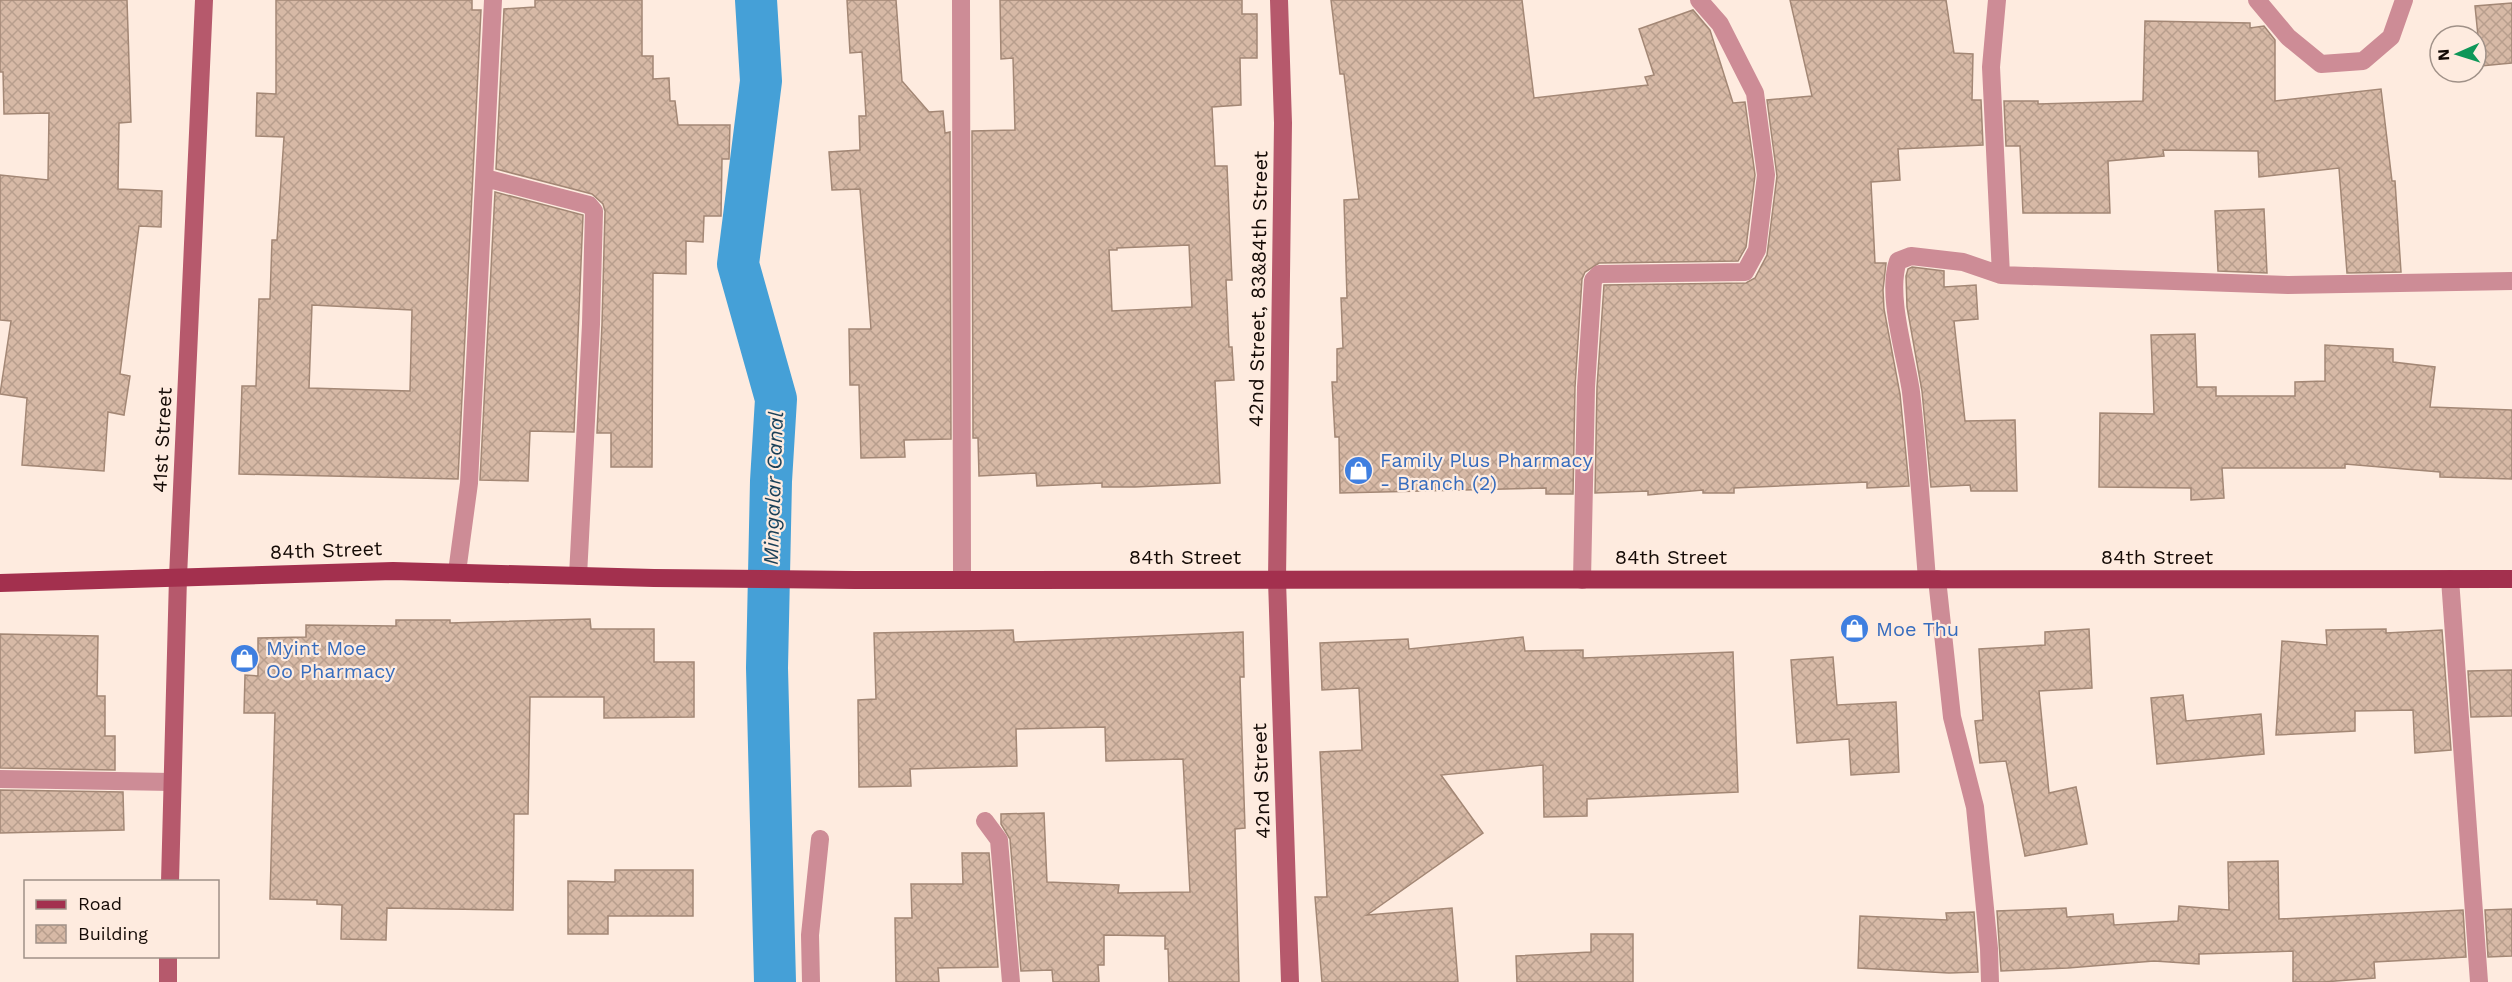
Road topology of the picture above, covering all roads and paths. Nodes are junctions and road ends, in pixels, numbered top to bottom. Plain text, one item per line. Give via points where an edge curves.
1 (204, 0) edge
2 (493, 0) edge
3 (962, 0) edge
4 (1279, 0) edge
5 (1699, 0) edge
6 (1997, 0) edge
7 (2257, 0) edge
8 (2404, 0) edge
9 (486, 178) junction
10 (2001, 275) junction
11 (2512, 280) edge
12 (457, 572) junction
13 (578, 576) junction
14 (178, 577) junction
15 (1277, 579) junction
16 (1582, 579) junction
17 (1932, 579) junction
18 (2450, 579) junction
19 (2512, 579) edge
20 (962, 580) junction
21 (0, 583) edge
22 (0, 779) edge
23 (172, 782) junction
24 (985, 821) dead end
25 (820, 839) dead end
26 (170, 880) edge
27 (168, 958) edge
28 (168, 982) edge
29 (811, 982) edge
30 (1011, 982) edge
31 (1290, 982) edge
32 (1990, 982) edge
33 (2479, 982) edge

1 - 14 street, 41st Street
2 - 9 street
3 - 20 street
4 - 15 street, 42nd Street, 83&84th Street via 1283,123
5 - 16 street via 1720,24 1755,93 1766,175 1757,250 1745,272 1599,274 1593,280 1586,387
6 - 10 street via 1991,67
7 - 8 street via 2288,37 2321,64 2362,62 2391,37
9 - 12 street via 468,483
9 - 13 street via 589,205 594,211
10 - 11 street via 2288,285
10 - 17 street via 1962,262 1911,256 1898,261 1894,273
12 - 13 main road, 84th Street
12 - 14 main road, 84th Street
13 - 20 main road, 84th Street
14 - 21 main road, 84th Street
14 - 23 street, 41st Street
15 - 16 main road, 84th Street
15 - 20 main road, 84th Street
15 - 31 street, 42nd Street
16 - 17 main road, 84th Street
17 - 18 main road, 84th Street
17 - 32 street via 1949,698 1975,807
18 - 19 main road, 84th Street
18 - 33 street
22 - 23 street
23 - 26 street, 41st Street
24 - 30 street via 999,840
25 - 29 street via 810,935
27 - 28 street

